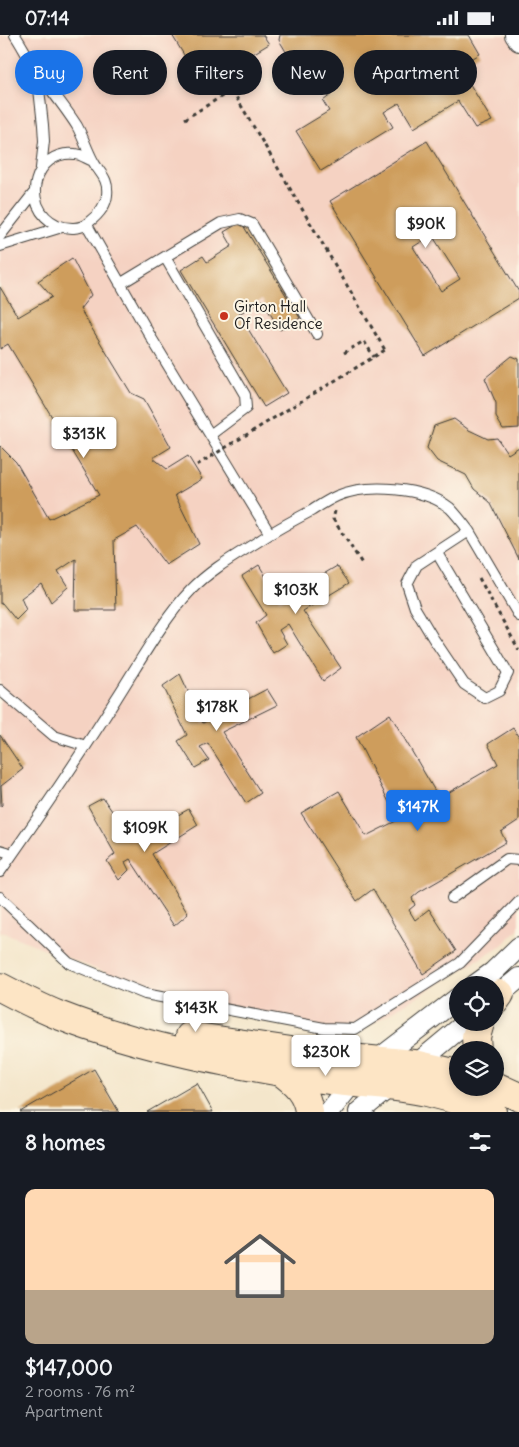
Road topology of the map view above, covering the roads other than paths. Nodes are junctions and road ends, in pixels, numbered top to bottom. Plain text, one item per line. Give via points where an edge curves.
1 (15, 35) edge
2 (515, 35) edge
3 (519, 41) edge
4 (24, 50) edge
5 (39, 95) edge
6 (54, 95) edge
7 (93, 161) junction
8 (41, 168) junction
9 (33, 194) junction
10 (87, 225) junction
11 (62, 227) junction
12 (0, 236) edge
13 (0, 246) edge
14 (165, 257) junction
15 (120, 284) junction
16 (317, 334) dead end
17 (210, 435) junction
18 (469, 531) junction
19 (270, 534) junction
20 (437, 553) junction
21 (519, 616) edge
22 (0, 690) edge
23 (86, 747) junction
24 (0, 850) edge
25 (12, 855) junction
26 (519, 860) edge
27 (0, 872) edge
28 (0, 897) edge
29 (452, 898) dead end
30 (519, 902) edge
31 (519, 947) edge
32 (0, 969) edge
33 (494, 976) edge
34 (0, 987) edge
35 (449, 1006) edge
36 (456, 1031) edge
37 (376, 1061) junction
38 (414, 1064) junction
39 (280, 1071) junction
40 (449, 1072) edge
41 (352, 1083) junction
42 (389, 1087) junction
43 (504, 1090) edge
44 (519, 1097) edge
45 (309, 1112) edge
46 (329, 1112) edge
47 (358, 1112) edge
48 (492, 1112) edge

1 - 4 lane
2 - 3 street
5 - 8 lane via 44,141
6 - 7 lane via 77,126
7 - 8 lane via 75,154 56,156
7 - 10 lane via 104,176 107,194 101,212
8 - 9 lane
9 - 11 lane via 38,209 48,221
9 - 12 lane
10 - 11 lane
10 - 15 lane
11 - 13 lane
14 - 15 lane
14 - 16 lane via 221,223 240,219 252,224
14 - 17 lane via 244,395 246,408
15 - 17 lane
17 - 19 lane
18 - 19 lane via 448,507 427,497 402,490 376,488 338,496
18 - 20 lane
18 - 21 lane
19 - 23 lane via 210,573 190,591 169,617
20 - 20 lane via 417,565 407,584 415,608 464,684 485,698 499,691 508,673
22 - 23 lane via 54,737
23 - 25 lane
24 - 25 lane
25 - 27 lane
26 - 29 lane via 507,859
28 - 30 lane via 69,963 145,994 324,1028 347,1029 355,1029 460,963
31 - 33 street via 493,972
32 - 37 main road via 66,1001 144,1026 203,1038
34 - 39 main road via 57,1015 105,1032 199,1056
35 - 37 street
36 - 38 street
37 - 38 main road
37 - 41 street
38 - 40 main road
38 - 42 street
39 - 41 main road
39 - 45 main road via 303,1092
41 - 42 main road
41 - 46 street
42 - 47 street
42 - 48 main road via 426,1092
43 - 44 main road

